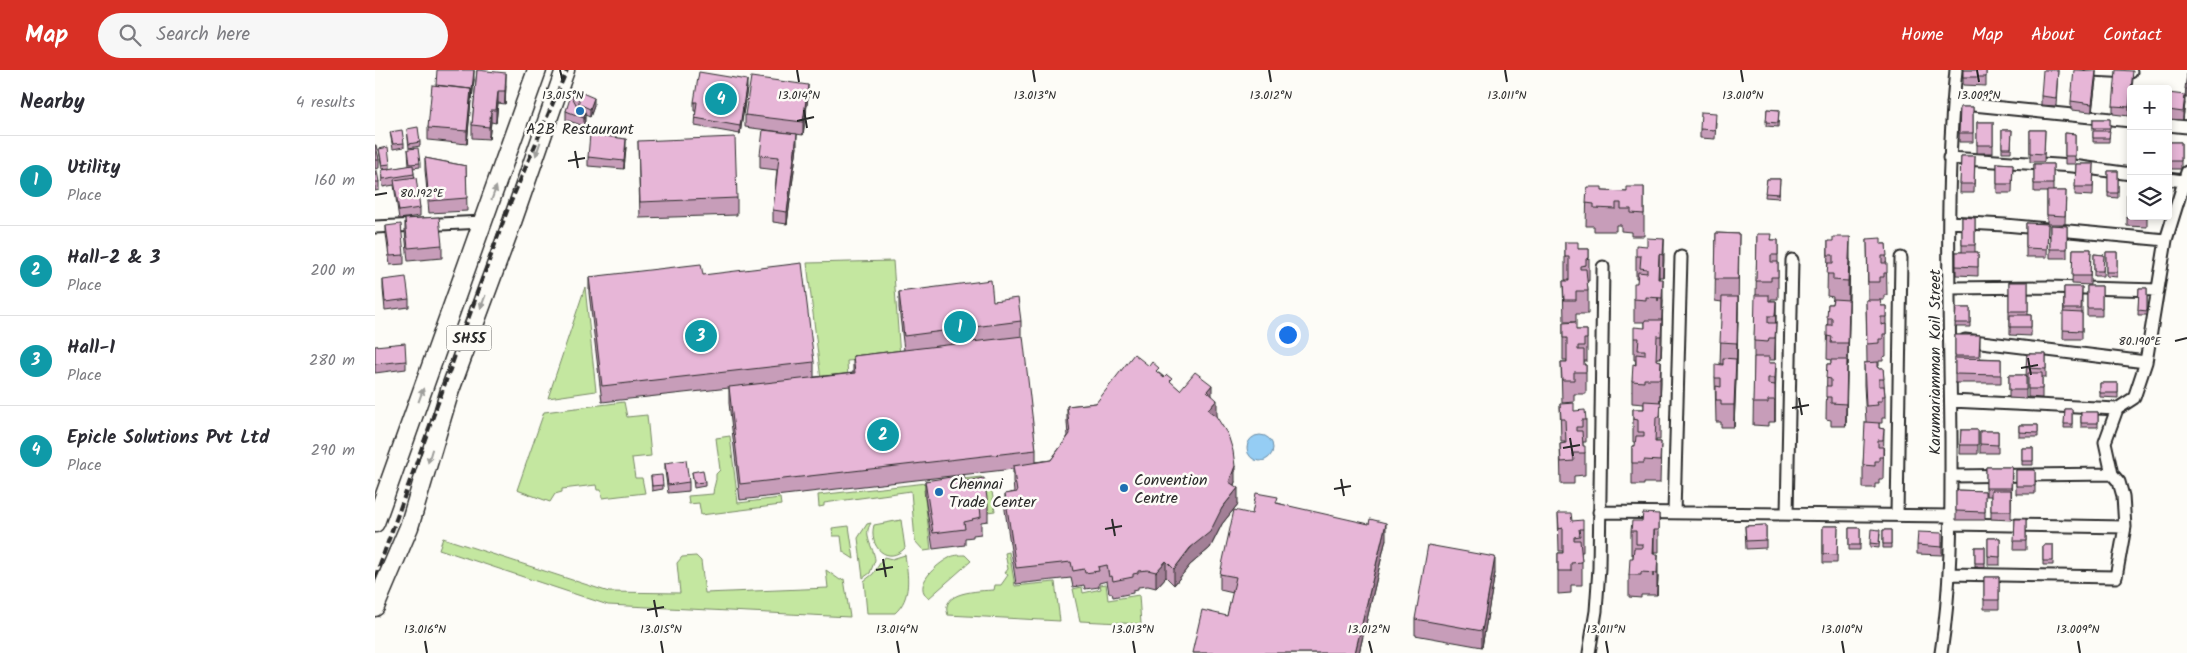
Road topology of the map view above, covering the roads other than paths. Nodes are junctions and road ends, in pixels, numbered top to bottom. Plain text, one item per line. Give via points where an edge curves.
1 (537, 70) edge
2 (565, 70) edge
3 (1956, 70) edge
4 (2091, 70) edge
5 (2132, 72) edge
6 (1953, 103) junction
7 (2127, 121) edge
8 (2172, 125) edge
9 (2187, 127) edge
10 (1949, 158) junction
11 (2127, 173) edge
12 (2185, 176) edge
13 (2172, 178) edge
14 (484, 222) junction
15 (1949, 222) junction
16 (375, 227) edge
17 (2167, 240) junction
18 (1681, 257) dead end
19 (1901, 258) dead end
20 (1792, 260) dead end
21 (1603, 267) dead end
22 (1950, 288) junction
23 (2158, 290) junction
24 (1950, 338) junction
25 (2147, 362) junction
26 (1951, 401) junction
27 (2117, 409) junction
28 (2112, 474) junction
29 (1951, 476) junction
30 (1599, 512) junction
31 (1674, 513) junction
32 (1787, 514) junction
33 (1897, 515) junction
34 (1952, 520) junction
35 (375, 523) edge
36 (2125, 527) junction
37 (1949, 574) junction
38 (375, 607) edge
39 (1589, 653) edge
40 (1941, 653) edge

14 -> 1 main road, SH55
2 -> 38 main road, SH55 via 450,390 409,527
3 - 6 street, Karumariamman Koil Street
4 - 5 street
6 - 7 street
6 - 10 street, Karumariamman Koil Street
8 - 9 street
10 - 11 street via 2073,166
10 - 15 street, Karumariamman Koil Street
12 - 13 street
12 - 17 street
14 - 16 street
35 -> 14 main road, SH55
15 - 17 street
15 - 22 street, Karumariamman Koil Street
17 - 23 street
18 - 31 street
19 - 33 street
20 - 32 street
21 - 30 street
22 - 23 street via 2048,286
22 - 24 street, Karumariamman Koil Street
23 - 25 street
24 - 25 street
24 - 26 street, Karumariamman Koil Street
25 - 27 street via 2134,398
26 - 27 street
26 - 29 street, Karumariamman Koil Street
27 - 28 street via 2105,442
28 - 29 street
28 - 36 street via 2119,482 2123,496
29 - 34 street, Karumariamman Koil Street
30 - 31 street
30 - 39 street via 1598,595
31 - 32 street
32 - 33 street
33 - 34 street
34 - 36 street
34 - 37 street, Karumariamman Koil Street
36 - 37 street via 2116,577
37 - 40 street, Karumariamman Koil Street

